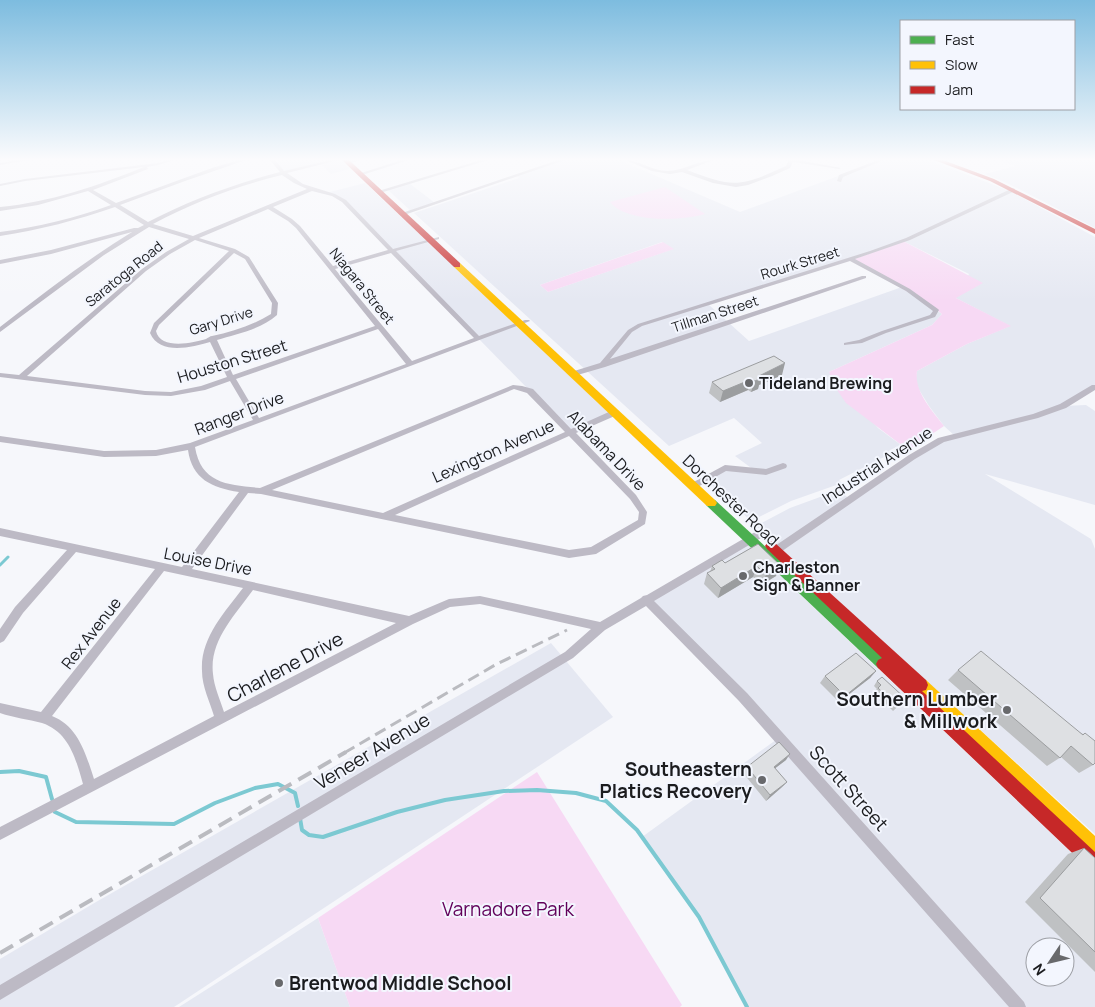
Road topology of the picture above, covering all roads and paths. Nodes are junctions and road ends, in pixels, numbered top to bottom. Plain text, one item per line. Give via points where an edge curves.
1 (19, 207) edge
2 (114, 207) edge
3 (119, 207) edge
4 (185, 207) edge
5 (269, 207) joint
6 (350, 207) edge
7 (398, 207) edge
8 (423, 207) edge
9 (977, 207) edge
10 (1046, 207) edge
11 (0, 209) edge
12 (405, 213) junction
13 (149, 225) junction
14 (1095, 232) edge
15 (0, 234) edge
16 (192, 239) junction
17 (433, 239) junction
18 (233, 250) junction
19 (392, 251) junction
20 (852, 260) junction
21 (0, 262) edge
22 (331, 268) junction
23 (864, 277) dead end
24 (523, 322) junction
25 (378, 327) junction
26 (0, 330) edge
27 (212, 338) junction
28 (478, 339) junction
29 (846, 344) dead end
30 (410, 364) junction
31 (602, 365) junction
32 (578, 373) junction
33 (0, 375) edge
34 (21, 377) junction
35 (231, 377) junction
36 (1095, 387) edge
37 (614, 413) junction
38 (257, 421) junction
39 (571, 433) junction
40 (0, 438) edge
41 (191, 446) junction
42 (783, 466) dead end
43 (697, 484) junction
44 (245, 490) junction
45 (261, 491) junction
46 (384, 516) junction
47 (0, 532) edge
48 (754, 537) junction
49 (74, 548) junction
50 (772, 553) junction
51 (162, 568) junction
52 (185, 571) junction
53 (251, 585) junction
54 (646, 599) junction
55 (409, 622) junction
56 (601, 627) junction
57 (0, 638) edge
58 (0, 708) edge
59 (43, 718) junction
60 (221, 720) junction
61 (90, 788) junction
62 (0, 834) edge
63 (1095, 847) edge
64 (1095, 863) edge
65 (0, 993) edge
66 (1019, 1007) edge

1 - 11 street
2 - 15 street via 50,226
3 - 13 street, Gary Drive
4 - 13 street
5 - 16 street, Saratoga Road
5 - 22 street, Niagara Street via 290,220
6 - 19 street
7 - 12 main road, Dorchester Road
8 - 12 street
9 - 20 street, Rourk Street via 908,239
10 - 14 main road
12 - 17 main road, Dorchester Road
13 - 16 street, Gary Drive
13 - 21 street via 101,240
13 - 26 street via 95,258
16 - 18 street, Gary Drive
16 - 34 street, Saratoga Road via 144,270
17 - 19 street
17 - 24 main road, Dorchester Road
18 - 27 street, Gary Drive via 248,258 276,310 264,321
18 - 27 street, Gary Drive via 152,330 159,341 173,346
19 - 22 street
19 - 28 street
20 - 29 street via 908,290 936,310 925,320
20 - 31 street, Rourk Street via 640,325 630,331
22 - 25 street, Niagara Street
23 - 31 street, Tillman Street
24 - 28 street, Ranger Drive
24 - 32 main road, Dorchester Road
25 - 30 street, Niagara Street
25 - 35 street, Houston Street
27 - 35 street
28 - 30 street, Ranger Drive
30 - 38 street, Ranger Drive
31 - 32 street, Tillman Street
32 - 37 main road, Dorchester Road
32 - 43 main road, Dorchester Road
33 - 34 street, Houston Street
34 - 35 street, Houston Street via 145,394 171,394 202,388
35 - 38 street
36 - 50 street, Industrial Avenue via 1063,406 1035,416 941,440
37 - 39 street, Lexington Avenue
37 - 43 main road, Dorchester Road
38 - 41 street, Ranger Drive
39 - 45 street, Alabama Drive via 530,391 513,387
39 - 46 street, Lexington Avenue
39 - 46 street, Alabama Drive via 633,497 643,512 642,522 593,551 569,554
40 - 41 street, Ranger Drive via 104,454 156,453
41 - 44 street, Alabama Drive via 196,465 204,477 220,485
42 - 43 street via 766,472 725,468
43 - 48 main road, Dorchester Road
44 - 45 street, Alabama Drive
44 - 52 street
45 - 46 street, Alabama Drive
47 - 49 street, Louise Drive
48 - 50 main road, Dorchester Road
48 - 54 street, Veneer Avenue
49 - 51 street, Louise Drive
49 - 57 street via 19,610
50 - 63 main road, Dorchester Road
50 - 64 main road, Dorchester Road
51 - 52 street, Louise Drive
51 - 59 street, Rex Avenue
52 - 53 street, Louise Drive
53 - 55 street, Louise Drive
53 - 60 street via 215,635 206,660
54 - 56 street, Veneer Avenue
54 - 66 street, Scott Street via 743,697
55 - 56 street, Charlene Drive via 449,603 480,600
55 - 60 street, Charlene Drive
56 - 65 street, Veneer Avenue via 569,655
58 - 59 street
59 - 61 street via 66,730 74,742
60 - 61 street, Charlene Drive
61 - 62 street, Charlene Drive

